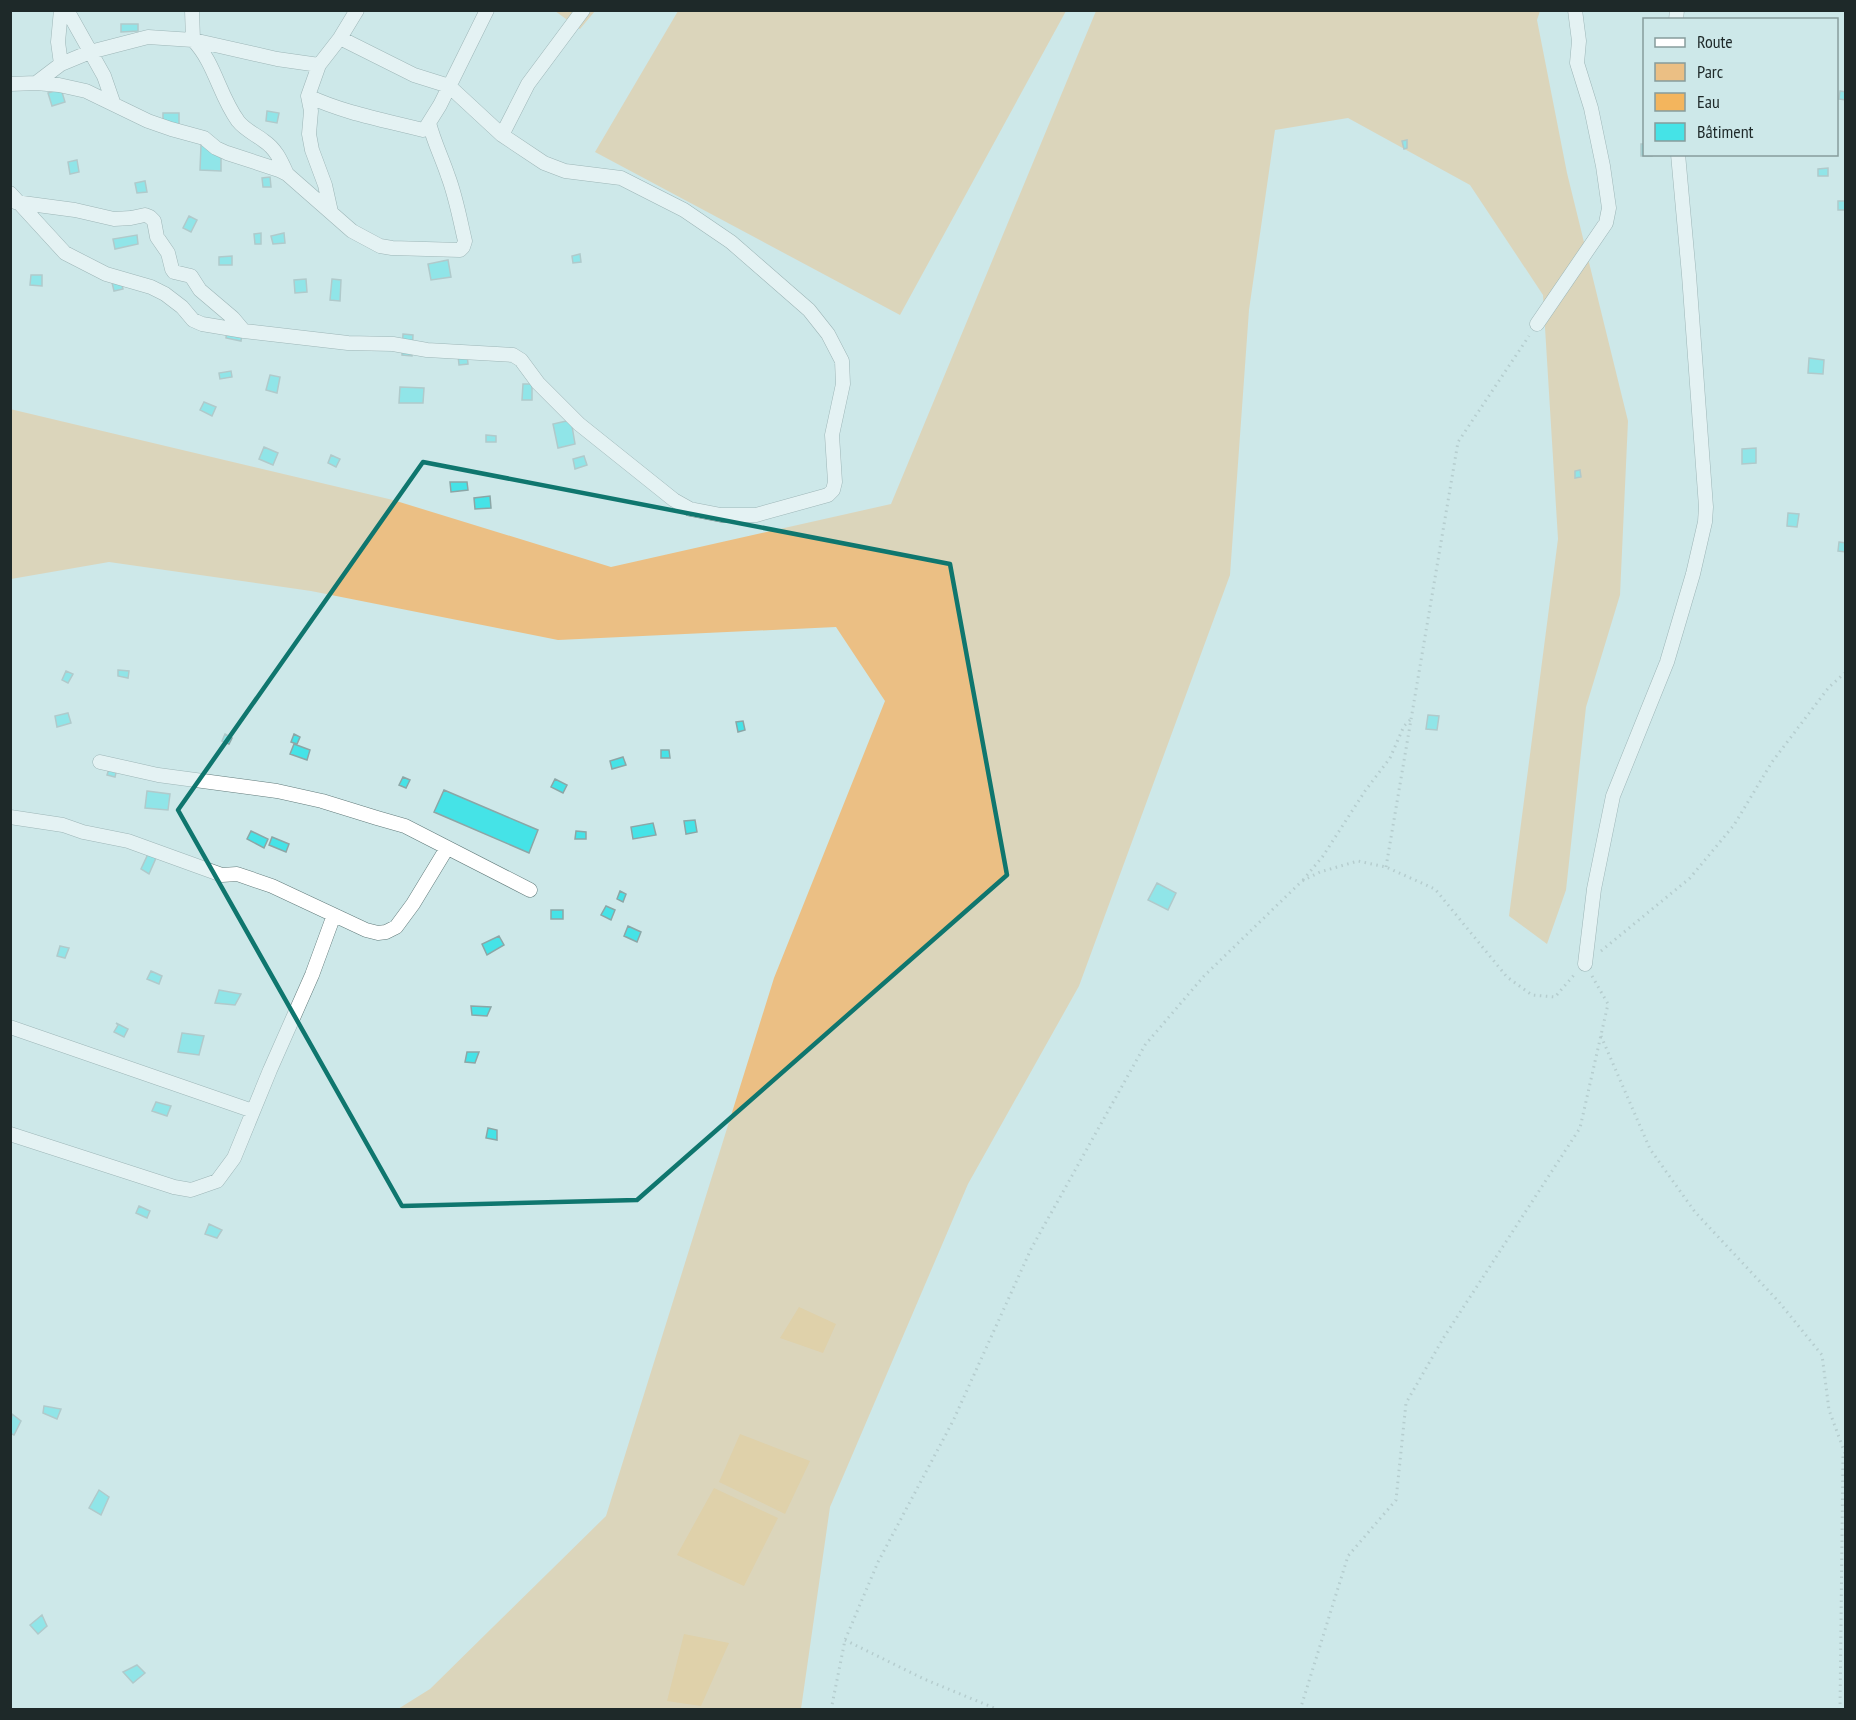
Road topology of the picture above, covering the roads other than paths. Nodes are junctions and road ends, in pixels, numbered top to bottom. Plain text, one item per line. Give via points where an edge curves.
1 (61, 10) edge
2 (67, 10) edge
3 (192, 10) edge
4 (357, 10) edge
5 (487, 10) edge
6 (583, 10) edge
7 (1575, 10) edge
8 (340, 38) junction
9 (193, 40) junction
10 (90, 52) junction
11 (61, 64) junction
12 (319, 65) junction
13 (36, 83) junction
14 (10, 84) edge
15 (449, 86) junction
16 (308, 96) junction
17 (113, 102) junction
18 (429, 123) junction
19 (502, 135) junction
20 (1678, 156) edge
21 (287, 174) junction
22 (13, 199) edge
23 (331, 212) junction
24 (1537, 324) road end
25 (244, 331) junction
26 (100, 762) dead end
27 (10, 817) edge
28 (447, 848) junction
29 (531, 890) dead end
30 (334, 915) junction
31 (1585, 964) road end
32 (10, 1027) edge
33 (253, 1111) junction
34 (10, 1134) edge

1 - 11 street
2 - 10 street
3 - 9 street
4 - 8 street
5 - 15 street
6 - 19 street via 528,84
7 - 24 street via 1577,63 1591,108 1609,208 1606,223
8 - 12 street
8 - 15 street via 414,75
9 - 10 street via 148,37
9 - 12 street
9 - 21 street via 210,63 239,122 279,156
10 - 11 street
10 - 17 street
11 - 13 street
12 - 16 street
13 - 14 street
13 - 17 street via 86,91
15 - 18 street
15 - 19 street
16 - 18 street via 338,108 423,130
16 - 23 street via 312,150
17 - 21 street via 148,121 204,138 227,153
18 - 23 street via 448,176 465,241 463,247 380,246 352,231
19 - 25 street via 544,163 565,171 621,178 684,210 731,242 809,310 842,361 843,384 832,435 835,482 828,495 756,515 721,515 690,509 579,423 513,355
20 - 31 street via 1705,522 1667,662 1613,796 1594,890
21 - 23 street
22 - 25 street via 64,254 106,274 158,291 202,324
22 - 25 street via 114,219 150,217 174,272 191,276 200,290
26 - 28 street via 322,801 405,826
27 - 30 street via 63,825 128,842 222,875 237,874
28 - 29 street
28 - 30 street via 396,927 378,933
30 - 33 street
32 - 33 street
33 - 34 street via 234,1158 217,1181 191,1190

